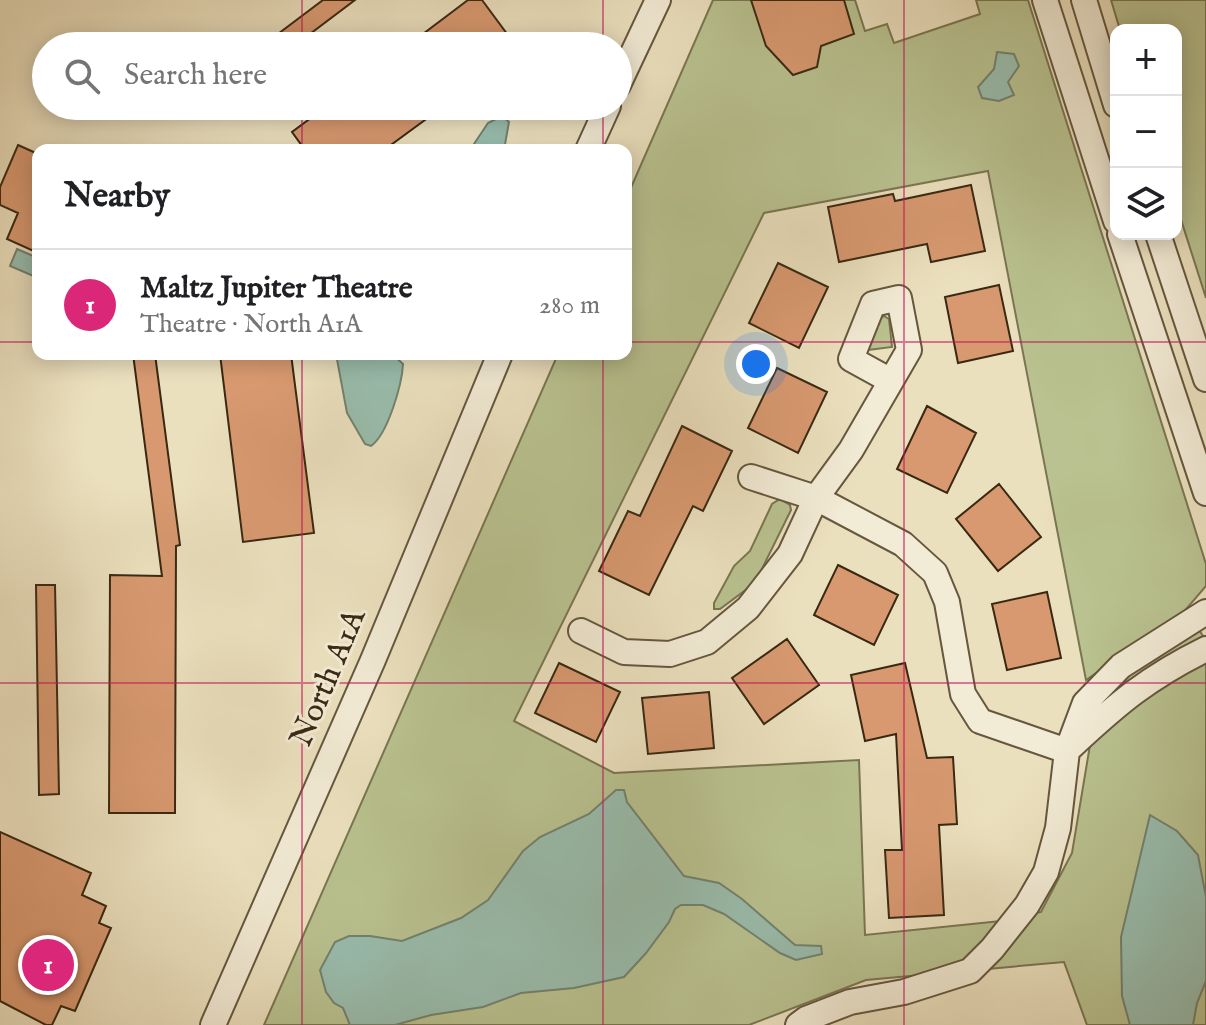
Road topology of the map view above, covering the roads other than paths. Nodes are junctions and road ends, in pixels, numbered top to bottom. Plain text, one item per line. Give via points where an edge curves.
1 (658, 0) edge
2 (1045, 0) edge
3 (1084, 0) edge
4 (632, 55) edge
5 (1113, 96) edge
6 (602, 120) edge
7 (591, 144) edge
8 (1110, 202) edge
9 (1122, 240) edge
10 (1160, 240) edge
11 (498, 360) edge
12 (1206, 379) edge
13 (891, 381) dead end
14 (751, 477) dead end
15 (1206, 493) edge
16 (816, 498) junction
17 (1206, 612) edge
18 (581, 631) dead end
19 (1206, 649) edge
20 (1067, 751) junction
21 (213, 1025) edge
22 (798, 1025) edge

1 - 4 street
2 - 8 street
3 - 5 street
6 - 7 street
9 - 15 street
10 - 12 street
11 - 21 street, North A1A
13 - 16 street
14 - 16 street
16 - 18 street via 790,554 748,608 707,642 670,654 624,652
16 - 20 street via 903,544 935,573 947,602 963,694 980,721
17 - 20 street via 1121,666 1085,703
19 - 20 street via 1121,700
20 - 22 street via 1058,828 1046,872 992,949 970,971 850,1002

